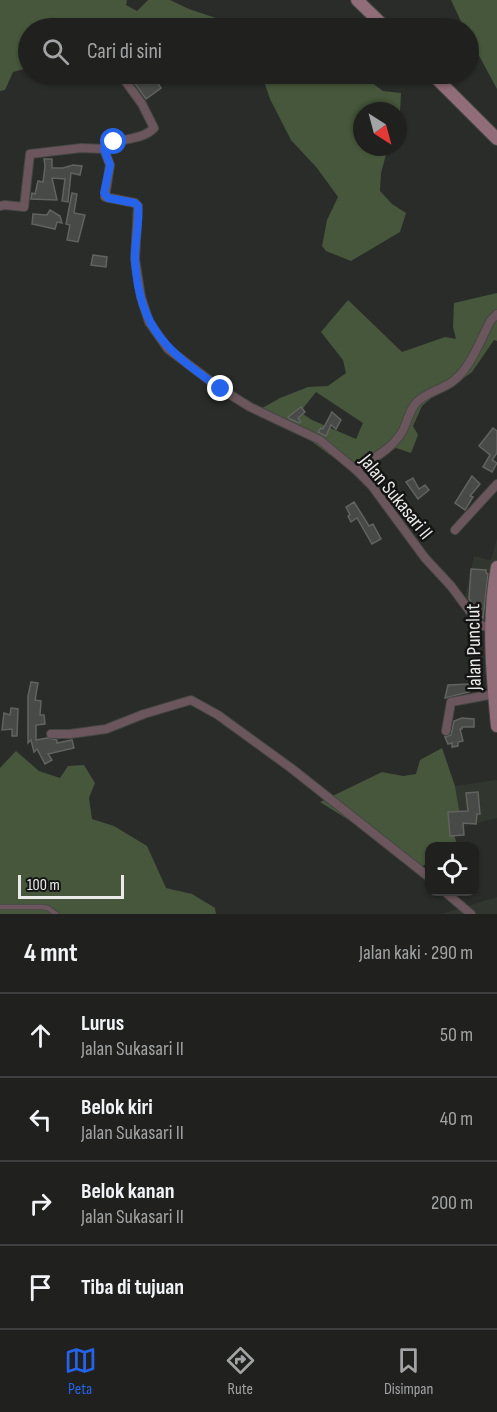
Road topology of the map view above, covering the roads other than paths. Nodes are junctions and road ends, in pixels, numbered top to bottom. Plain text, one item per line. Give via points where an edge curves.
1 (357, 0) edge
2 (376, 18) edge
3 (127, 84) edge
4 (442, 84) edge
5 (497, 140) edge
6 (104, 149) junction
7 (0, 206) edge
8 (497, 314) edge
9 (356, 470) junction
10 (497, 484) edge
11 (455, 530) dead end
12 (497, 567) edge
13 (492, 629) junction
14 (494, 694) junction
15 (497, 726) edge
16 (446, 731) dead end
17 (51, 734) dead end
18 (425, 875) edge
19 (451, 896) edge
20 (0, 907) edge
21 (56, 914) edge
22 (471, 914) edge

1 - 2 main road
3 - 6 street via 154,128
4 - 5 main road
6 - 7 street via 30,154 24,207
6 - 9 street, Jalan Sukasari II via 110,165 105,196 138,206 135,259 140,289 149,322 168,349 250,407 320,440
8 - 9 street via 465,370 416,403 394,443
9 - 13 street, Jalan Sukasari II via 477,621
10 - 11 street
12 - 13 main road, Jalan Punclut via 492,591
13 - 14 main road, Jalan Punclut
14 - 15 main road, Jalan Punclut
14 - 16 street via 451,702
17 - 18 street via 106,729 191,700 291,768
19 - 22 street
20 - 21 lane via 42,907

